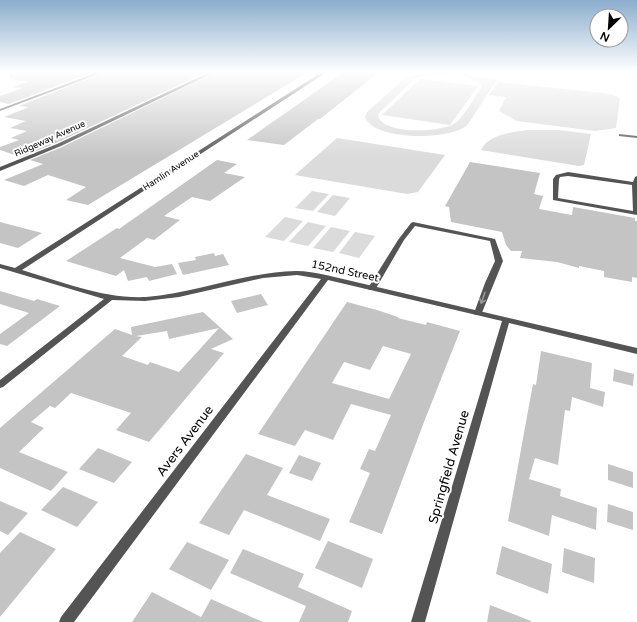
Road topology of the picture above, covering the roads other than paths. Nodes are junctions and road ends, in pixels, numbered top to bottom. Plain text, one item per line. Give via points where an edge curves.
1 (24, 101) edge
2 (152, 101) edge
3 (280, 101) edge
4 (0, 110) edge
5 (621, 135) dead end
6 (637, 137) edge
7 (0, 169) edge
8 (636, 181) edge
9 (0, 266) edge
10 (16, 270) junction
11 (326, 277) junction
12 (372, 288) junction
13 (110, 298) junction
14 (478, 313) junction
15 (506, 320) junction
16 (637, 351) edge
17 (0, 385) edge
18 (66, 622) edge
19 (418, 622) edge

1 - 4 street
2 - 7 street, Ridgeway Avenue
3 - 10 street, Hamlin Avenue
5 - 6 street
8 - 8 street via 568,174 558,176 555,200 636,213
9 - 10 street, 152nd Street
10 - 13 street, 152nd Street
11 - 12 street, 152nd Street
11 - 13 street, 152nd Street via 297,273 263,276 179,295 145,299
11 - 18 street, Avers Avenue
12 - 14 street, 152nd Street
12 -> 14 street via 413,224 493,240 499,261
13 - 17 street
14 - 15 street, 152nd Street
15 - 16 street, 152nd Street
15 - 19 street, Springfield Avenue

